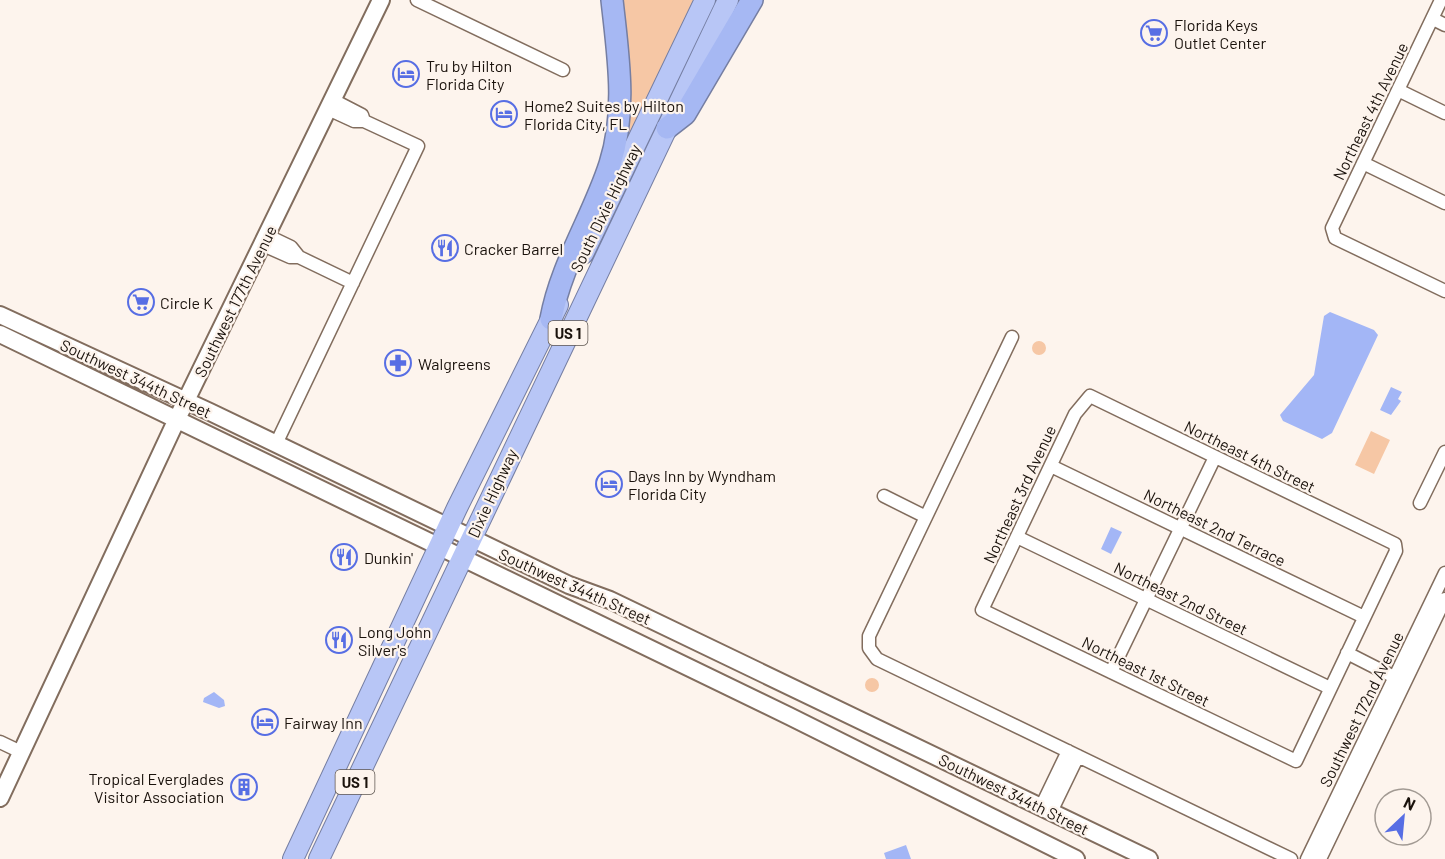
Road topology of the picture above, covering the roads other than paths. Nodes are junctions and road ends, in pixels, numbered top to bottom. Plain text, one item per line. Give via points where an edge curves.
1 (381, 0) edge
2 (417, 0) edge
3 (612, 0) edge
4 (705, 0) edge
5 (728, 0) edge
6 (752, 0) edge
7 (1441, 0) edge
8 (1432, 19) junction
9 (1445, 25) edge
10 (563, 70) dead end
11 (1398, 90) junction
12 (330, 104) junction
13 (1445, 113) edge
14 (667, 128) junction
15 (1363, 164) junction
16 (1445, 202) edge
17 (265, 241) junction
18 (353, 284) junction
19 (1445, 291) edge
20 (0, 315) edge
21 (551, 319) junction
22 (0, 334) edge
23 (1012, 337) dead end
24 (1090, 396) joint
25 (185, 402) junction
26 (177, 419) junction
27 (276, 444) junction
28 (1445, 452) edge
29 (1215, 457) junction
30 (1051, 466) junction
31 (884, 496) dead end
32 (1420, 503) dead end
33 (926, 517) junction
34 (448, 527) junction
35 (1181, 528) junction
36 (1017, 537) junction
37 (471, 538) junction
38 (439, 547) junction
39 (463, 559) junction
40 (1445, 573) edge
41 (1445, 599) edge
42 (1146, 600) junction
43 (982, 610) joint
44 (1364, 617) junction
45 (1347, 653) junction
46 (1111, 672) junction
47 (1400, 680) junction
48 (1330, 688) junction
49 (799, 690) junction
50 (789, 716) junction
51 (0, 742) edge
52 (21, 752) junction
53 (1073, 754) junction
54 (0, 798) edge
55 (1046, 809) junction
56 (1290, 858) edge
57 (293, 859) edge
58 (318, 859) edge
59 (1076, 859) edge
60 (1149, 859) edge
61 (1307, 859) edge
62 (1320, 859) edge

1 - 12 main road, Southwest 177th Avenue
2 - 10 street
3 - 21 highway via 621,82 618,132 604,179 556,291
4 - 21 highway, South Dixie Highway / US 1
5 - 14 highway, US 1
6 - 14 highway via 685,114
7 - 8 street, Northeast 4th Avenue
8 - 9 street
8 - 11 street, Northeast 4th Avenue
11 - 13 street
11 - 15 street, Northeast 4th Avenue
12 - 17 main road, Southwest 177th Avenue
12 - 18 street via 362,115 364,121 418,146
14 - 37 highway, Dixie Highway / US 1
15 - 16 street
15 - 19 street, Northeast 4th Avenue via 1332,228 1335,238
17 - 18 street via 291,247 299,257
17 - 25 main road, Southwest 177th Avenue
18 - 27 street
20 - 25 main road, Southwest 344th Street
21 - 34 highway, Dixie Highway / US 1
22 - 26 main road, Southwest 344th Street
23 - 33 street
24 - 29 street, Northeast 4th Street
24 - 30 street, Northeast 3rd Avenue via 1081,404
25 - 26 main road, Southwest 177th Avenue
25 - 27 main road, Southwest 344th Street
26 - 38 main road, Southwest 344th Street
26 - 52 main road, Southwest 177th Avenue
27 - 34 main road, Southwest 344th Street
28 - 32 street
29 - 35 street
29 - 44 street, Northeast 4th Street via 1395,544 1396,551
30 - 35 street, Northeast 2nd Terrace
30 - 36 street, Northeast 3rd Avenue
31 - 33 street
33 - 53 street via 870,636 872,654
34 - 37 main road, Southwest 344th Street
34 - 38 highway, Dixie Highway / US 1
35 - 42 street
35 - 44 street, Northeast 2nd Terrace
36 - 42 street, Northeast 2nd Street
36 - 43 street, Northeast 3rd Avenue
37 - 39 highway, Dixie Highway / US 1
37 - 49 main road, Southwest 344th Street
38 - 39 main road, Southwest 344th Street
38 - 57 highway, Dixie Highway / US 1
39 - 50 main road, Southwest 344th Street
39 - 58 highway, Dixie Highway / US 1
40 - 47 street, Southwest 172nd Avenue
41 - 47 street, Southwest 172nd Avenue
42 - 46 street
42 - 48 street, Northeast 2nd Street
43 - 46 street, Northeast 1st Street
44 - 45 street
45 - 47 street
45 - 48 street
46 - 48 street, Northeast 1st Street via 1296,761
47 - 61 street, Southwest 172nd Avenue
47 - 62 street, Southwest 172nd Avenue
49 - 50 main road
49 - 55 main road, Southwest 344th Street
50 - 59 main road, Southwest 344th Street
51 - 52 street
52 - 54 main road, Southwest 177th Avenue
53 - 55 street
53 - 56 street
55 - 60 main road, Southwest 344th Street

